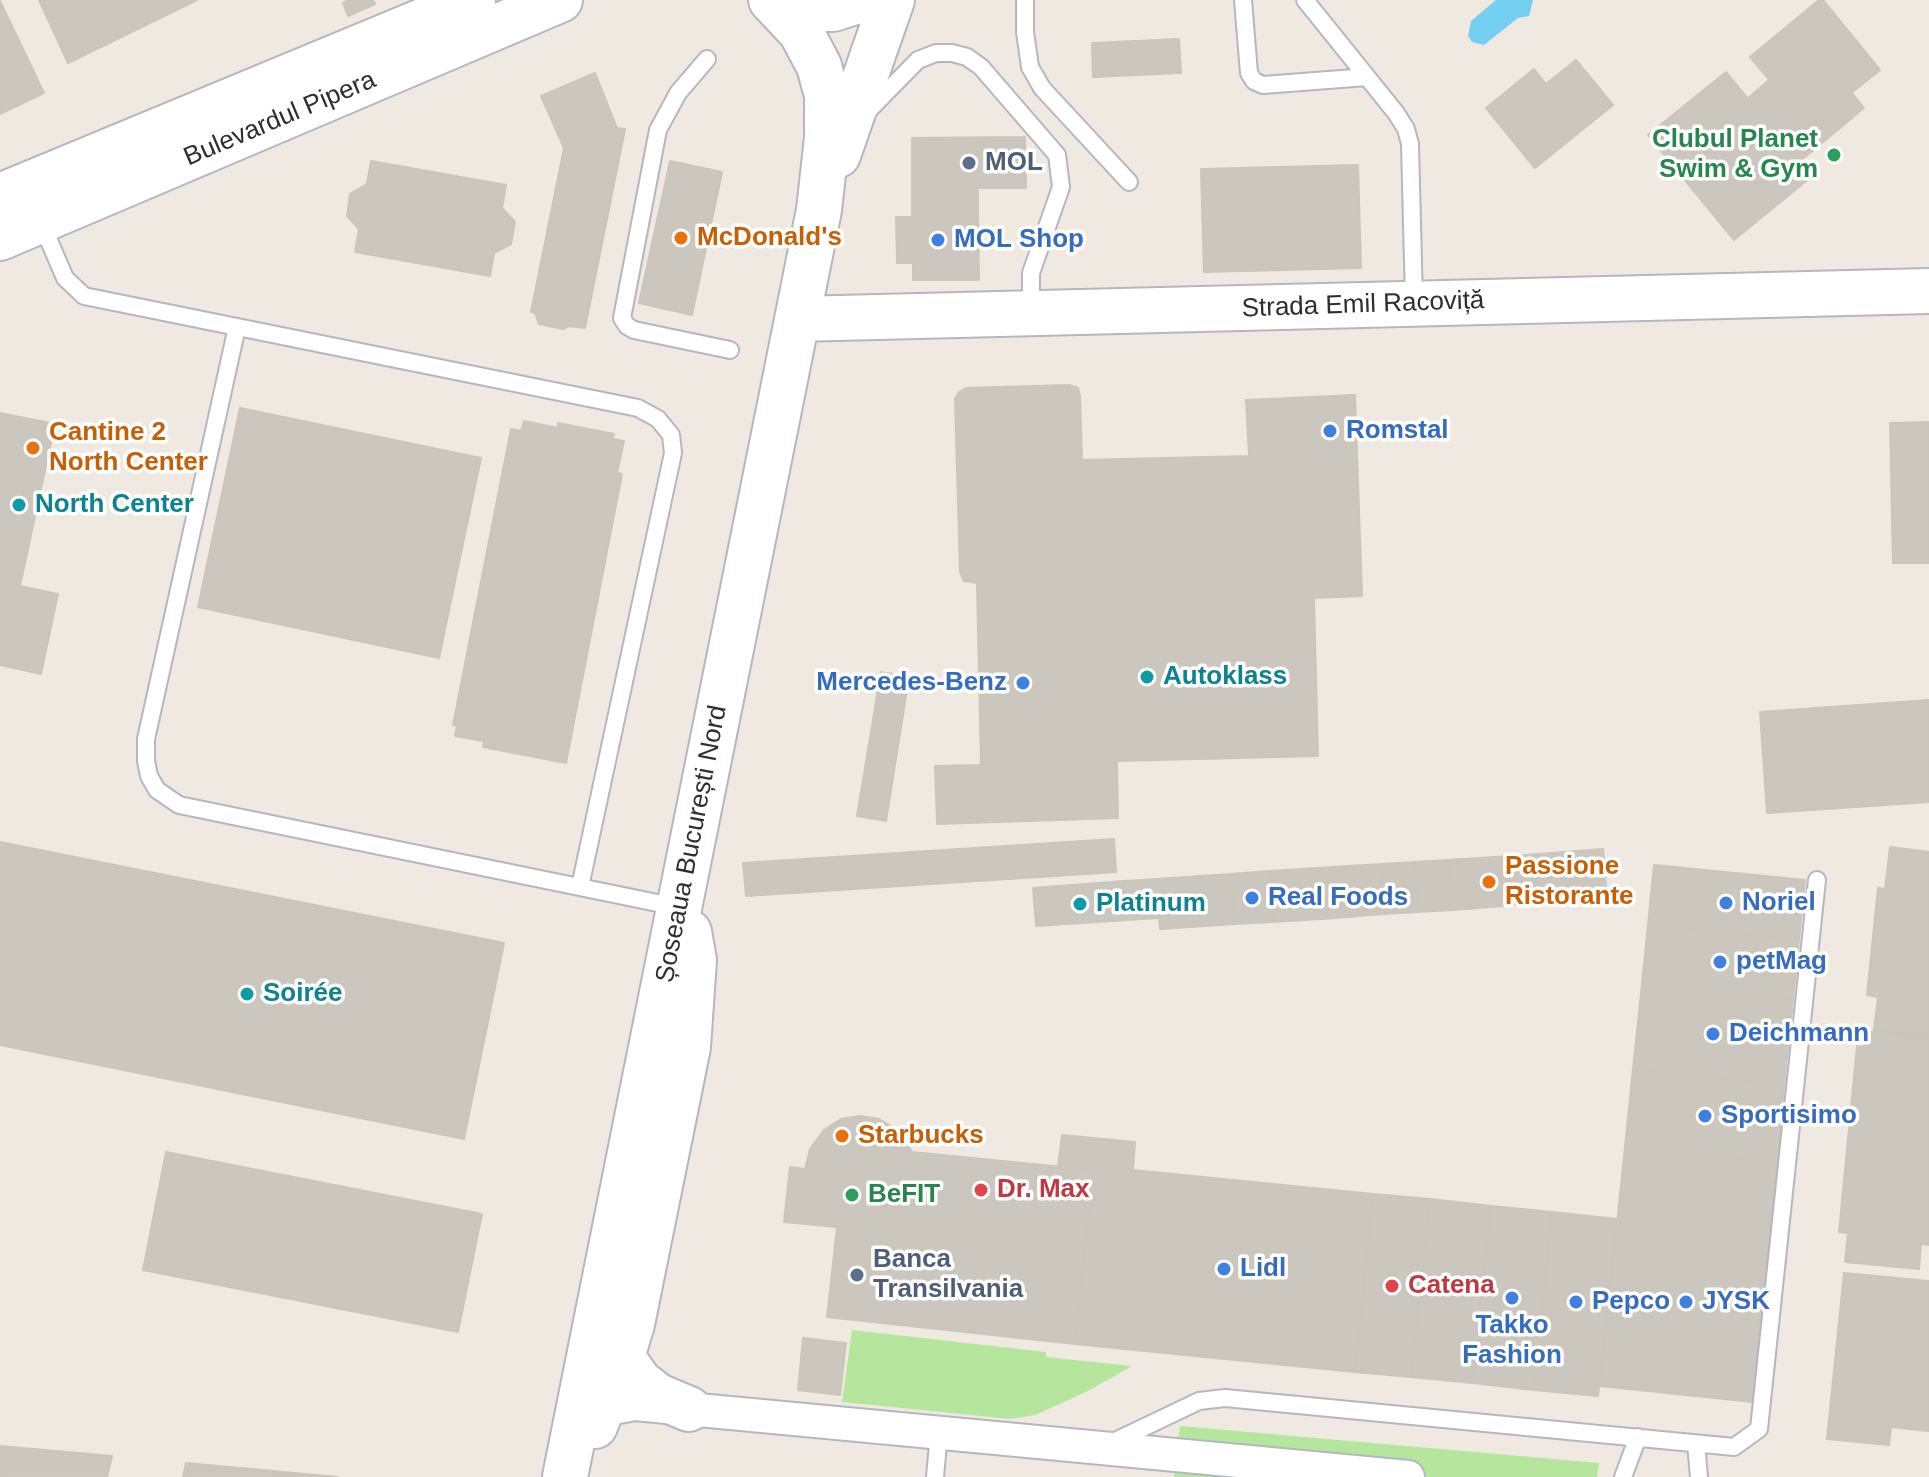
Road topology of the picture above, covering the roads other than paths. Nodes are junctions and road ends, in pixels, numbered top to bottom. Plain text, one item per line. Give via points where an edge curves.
1 (473, 0) edge
2 (560, 0) edge
3 (771, 0) edge
4 (861, 0) edge
5 (892, 0) edge
6 (1025, 0) edge
7 (1243, 0) edge
8 (1305, 0) edge
9 (707, 59) dead end
10 (1367, 77) junction
11 (845, 135) junction
12 (1129, 182) dead end
13 (0, 196) edge
14 (819, 210) junction
15 (40, 221) junction
16 (0, 238) edge
17 (1929, 291) edge
18 (1414, 304) junction
19 (1031, 314) junction
20 (797, 319) junction
21 (237, 327) junction
22 (730, 350) dead end
23 (1817, 880) dead end
24 (580, 887) junction
25 (679, 907) junction
26 (605, 1272) junction
27 (622, 1357) junction
28 (689, 1409) junction
29 (939, 1433) junction
30 (1638, 1437) junction
31 (1696, 1444) junction
32 (1100, 1448) junction
33 (577, 1450) edge
34 (935, 1477) edge
35 (1408, 1477) edge
36 (1623, 1477) edge
37 (1699, 1477) edge

1 - 13 main road, Bulevardul Pipera
2 - 15 main road, Bulevardul Pipera
3 - 4 main road via 802,9 833,9
3 - 14 main road, Șoseaua București Nord via 801,32 827,95
5 - 11 main road, Șoseaua București Nord
6 - 12 lane via 1030,67 1060,108
7 - 10 lane via 1254,81 1263,85
8 - 10 lane
9 - 22 lane via 678,93 658,130 622,318 634,330
10 - 18 lane via 1396,113 1410,144
11 - 14 main road, Șoseaua București Nord
11 - 19 lane via 918,60 952,53 981,67 1057,155 1062,174 1031,273
14 - 20 main road, Șoseaua București Nord
15 - 16 main road, Bulevardul Pipera
15 - 21 lane via 65,278 84,296
17 - 18 main road, Strada Emil Racoviță
18 - 19 main road, Strada Emil Racoviță
19 - 20 main road, Strada Emil Racoviță
20 - 25 main road, Șoseaua București Nord
21 - 24 lane via 146,739 149,776 157,790 179,805
21 - 24 lane via 638,408 658,419 671,435 673,453
23 - 31 lane via 1759,1429 1734,1447
24 - 25 lane
25 - 26 main road, Șoseaua București Nord
25 - 27 main road via 694,960 690,1036
26 - 27 main road via 606,1305
26 - 33 main road, Șoseaua București Nord
27 - 28 main road via 649,1389
27 - 33 main road
28 - 29 street
28 - 33 street via 635,1404
29 - 32 street
29 - 34 lane
30 - 31 lane
30 - 32 lane via 1225,1398 1199,1401
30 - 36 lane
31 - 37 lane
32 - 35 street

